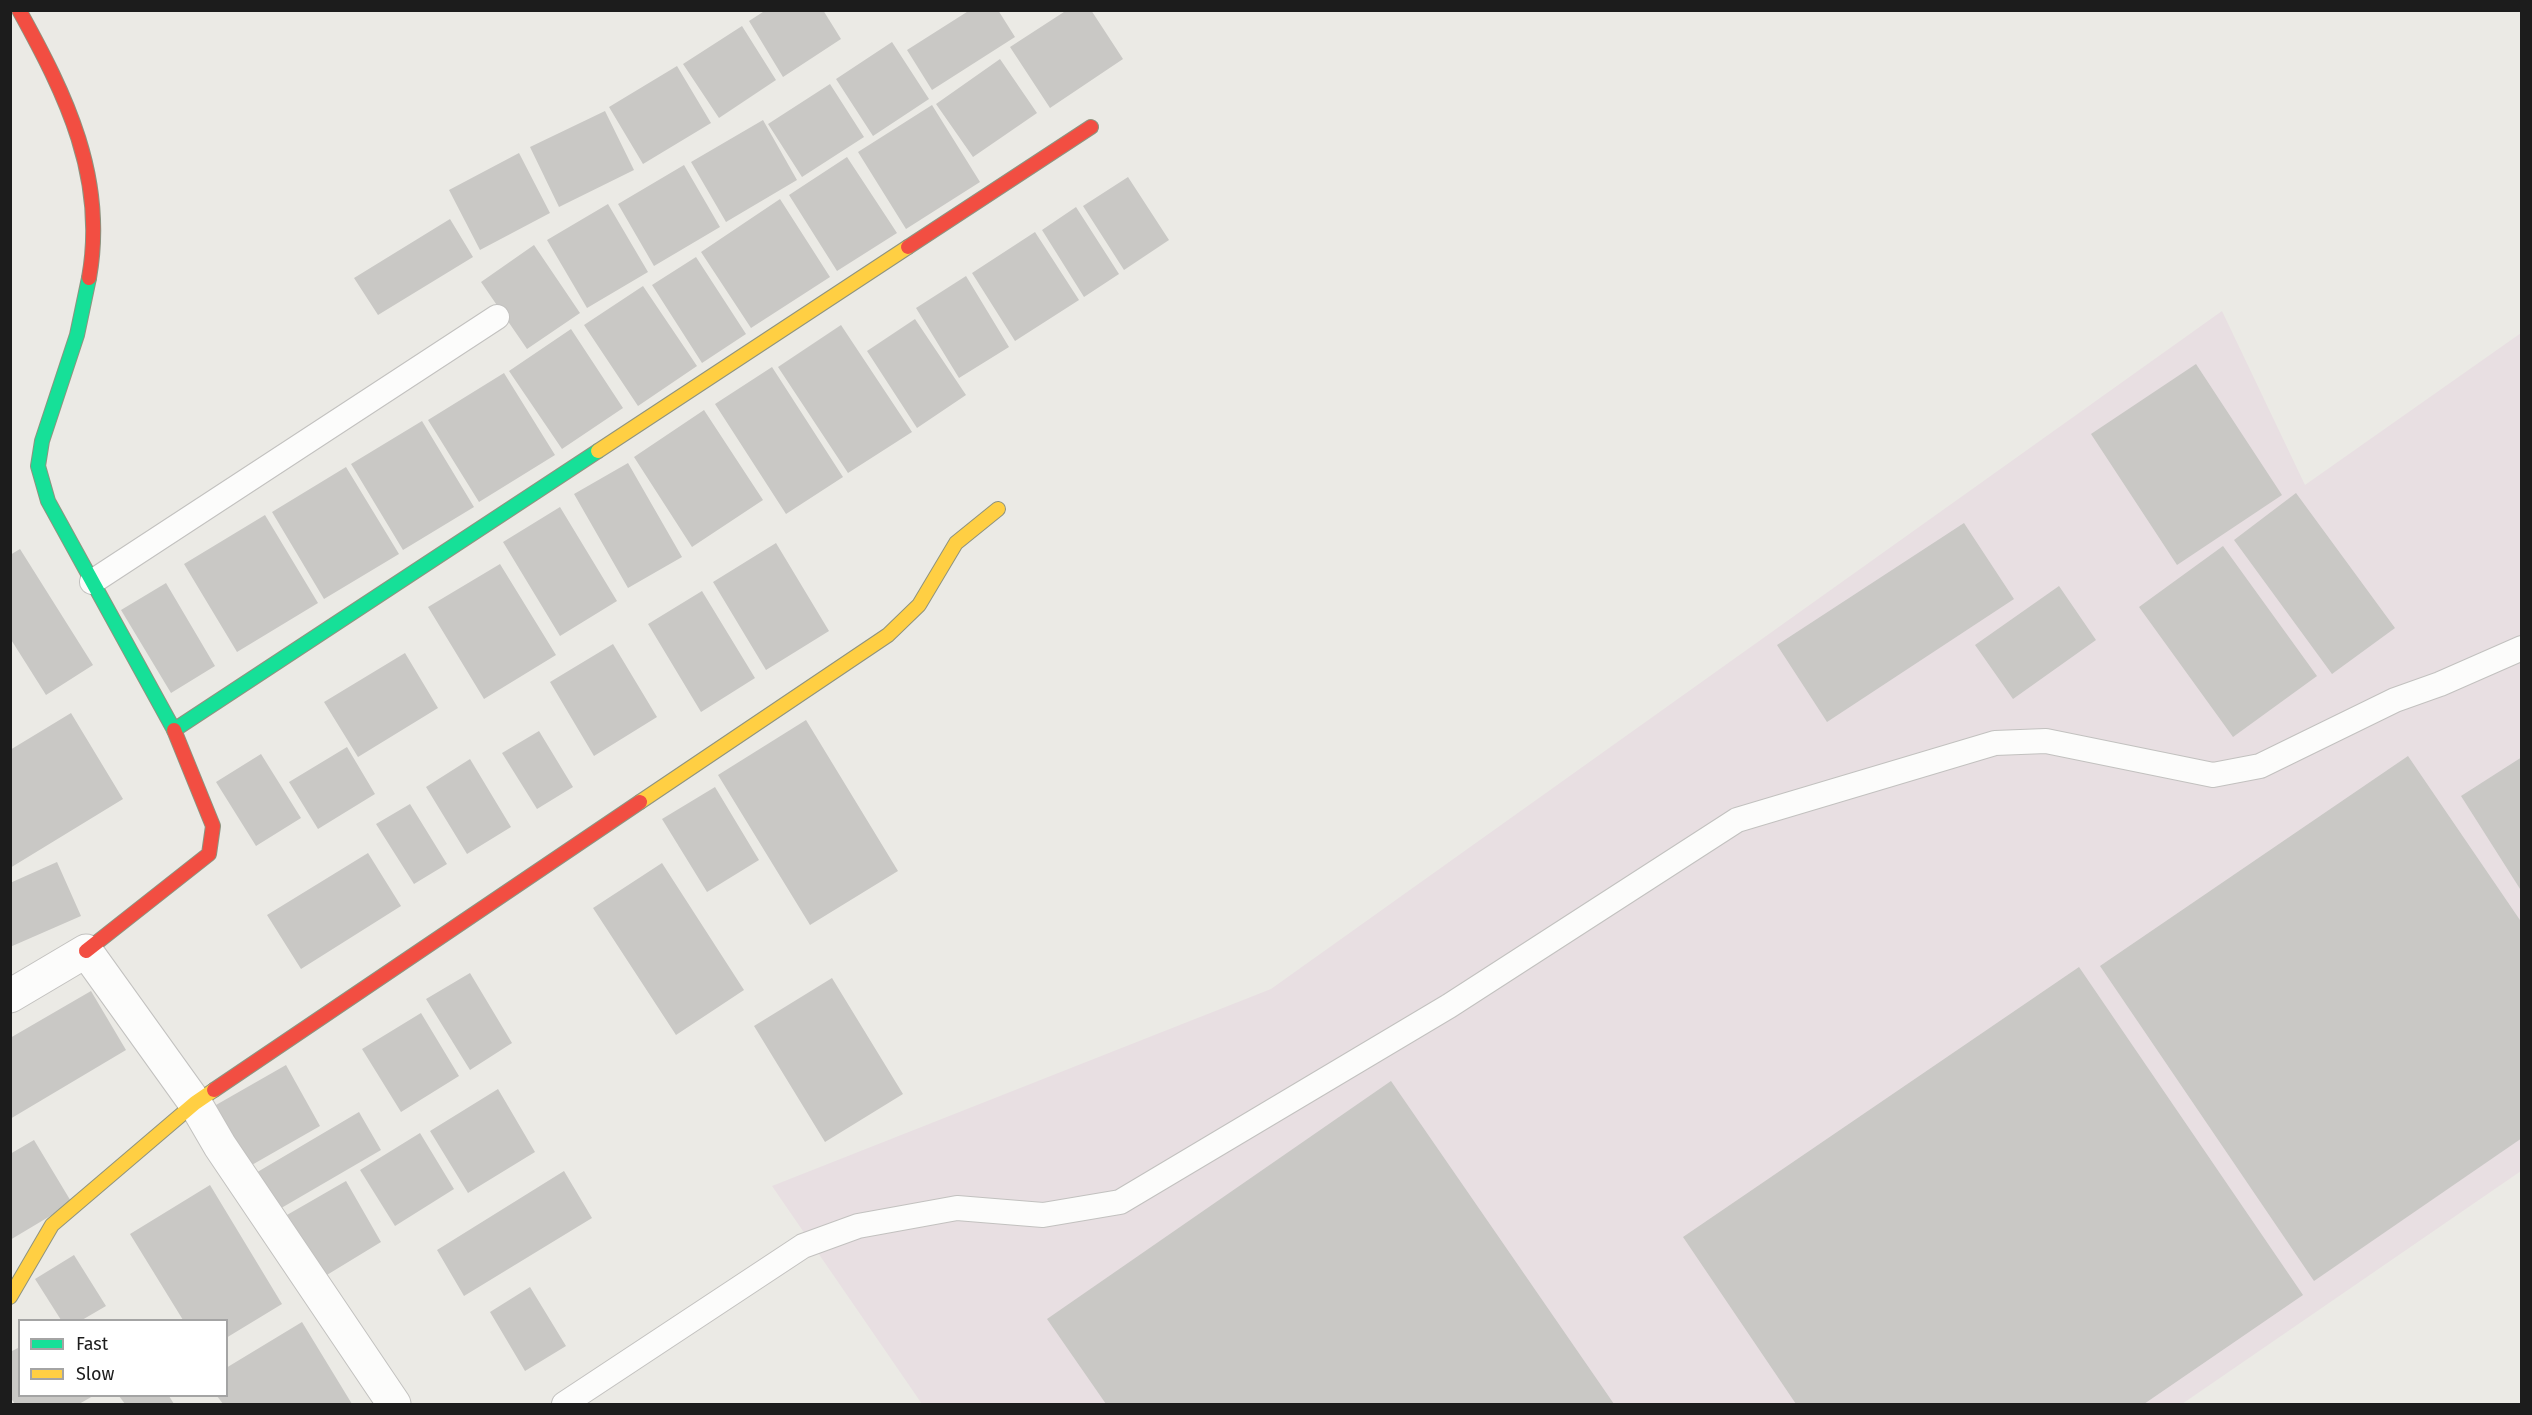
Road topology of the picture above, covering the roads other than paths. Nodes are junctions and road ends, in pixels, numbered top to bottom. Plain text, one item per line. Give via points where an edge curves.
1 (19, 10) edge
2 (1091, 128) dead end
3 (497, 317) dead end
4 (998, 509) dead end
5 (92, 582) junction
6 (2522, 648) edge
7 (174, 730) junction
8 (86, 951) junction
9 (10, 996) edge
10 (195, 1103) junction
11 (10, 1297) edge
12 (394, 1404) edge
13 (564, 1404) edge

1 - 5 street via 73,117 95,222 86,297 38,466 48,501
2 - 7 street
3 - 5 lane
4 - 10 street via 956,543 919,605 888,635
5 - 7 street
6 - 13 lane via 2395,700 2260,766 2213,776 2046,741 1995,743 1737,820 1449,1006 1120,1202 1043,1215 957,1208 858,1226 793,1252
7 - 8 street via 213,826 209,854
8 - 9 street
8 - 10 street
10 - 11 street via 52,1225
10 - 12 street

